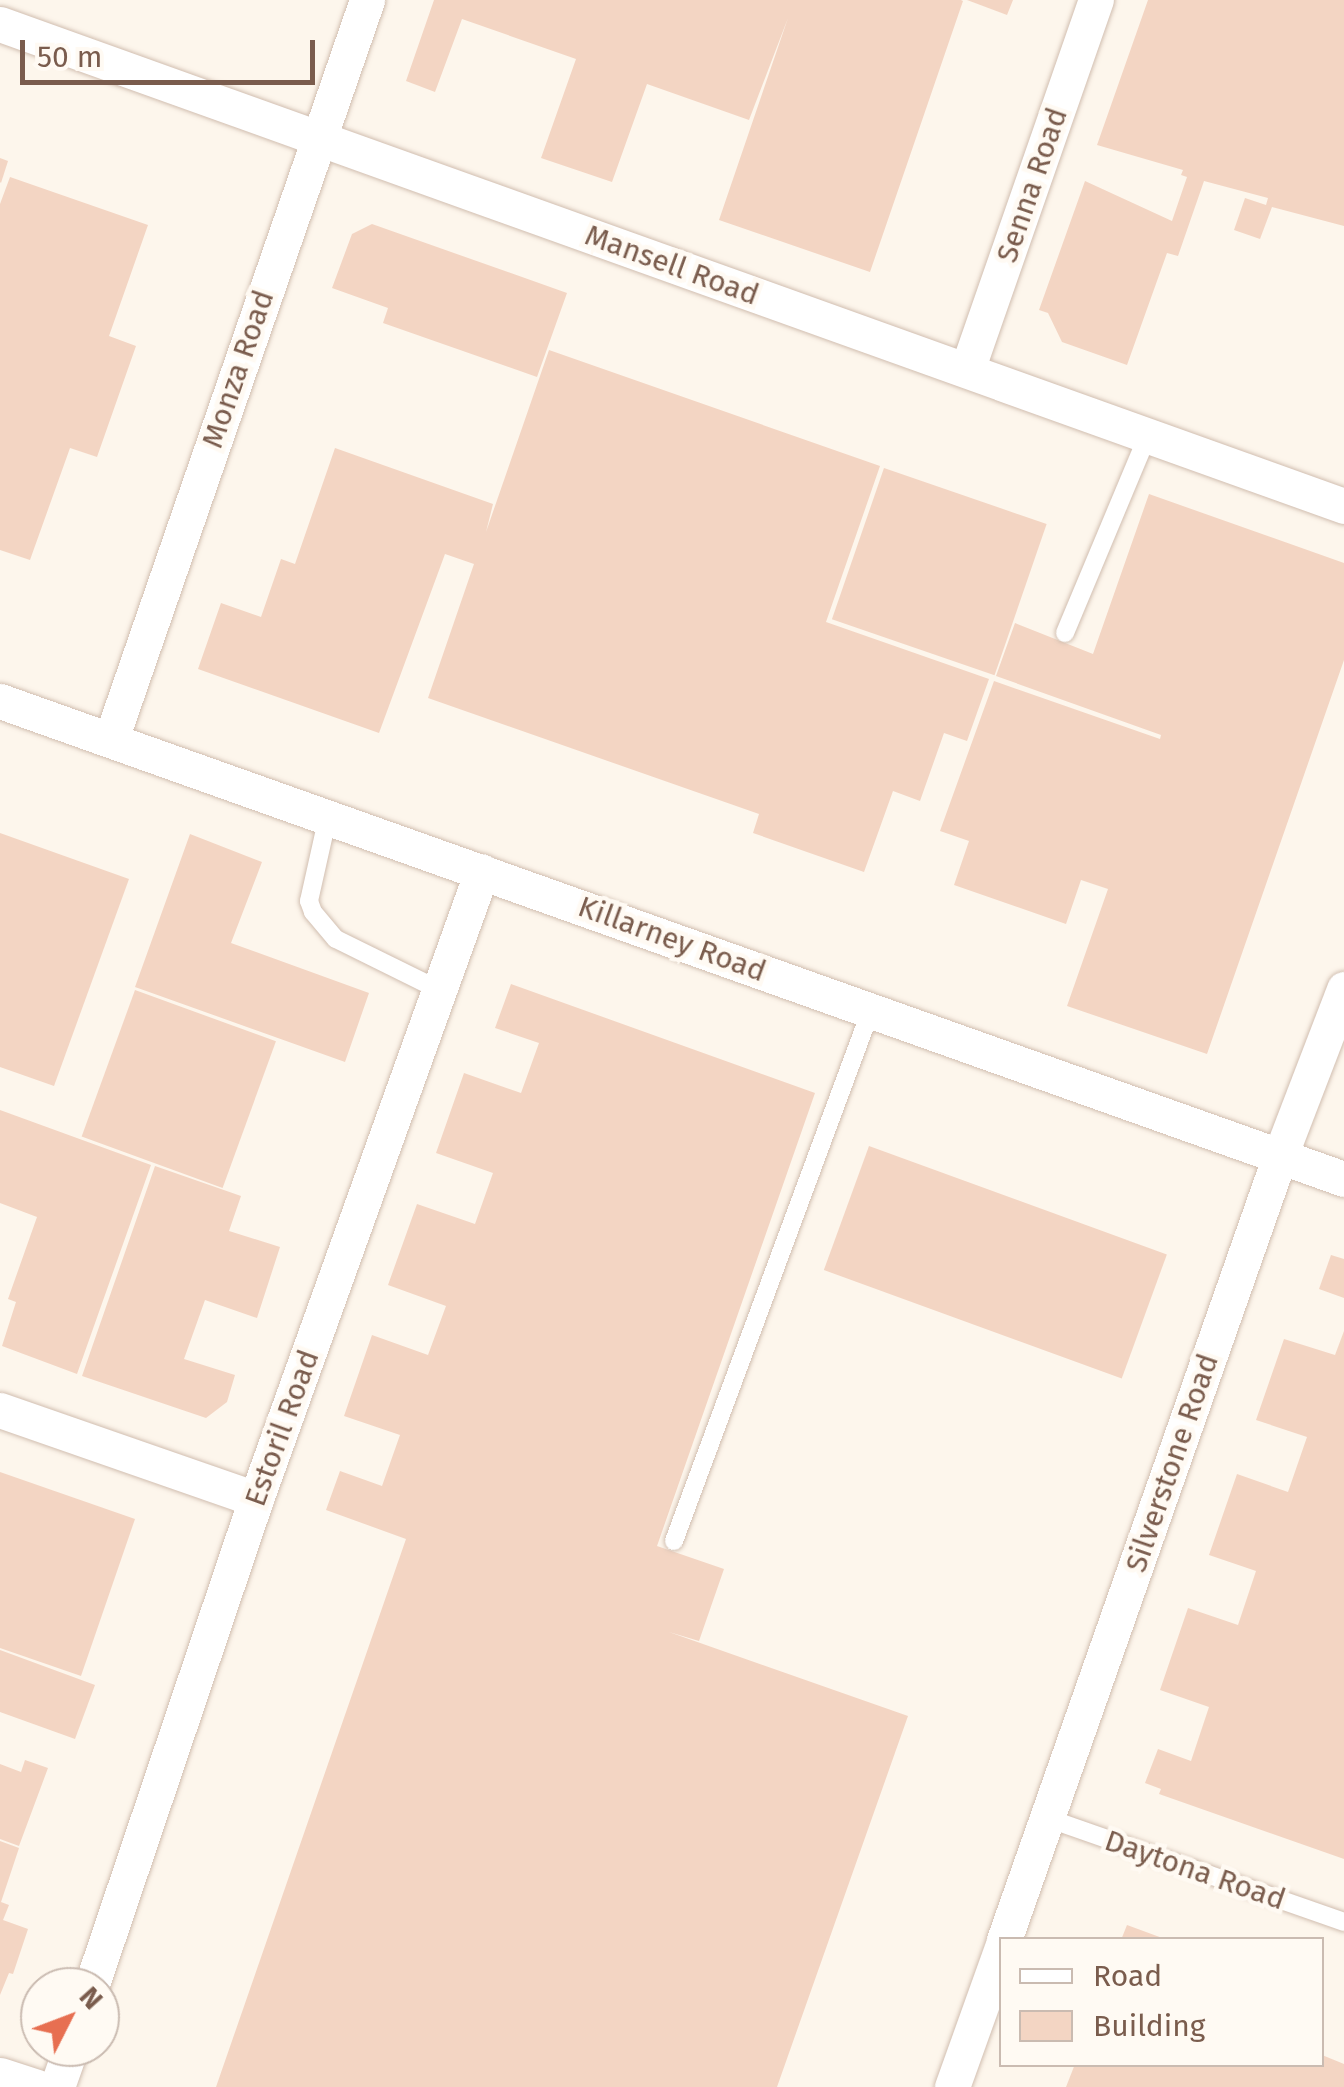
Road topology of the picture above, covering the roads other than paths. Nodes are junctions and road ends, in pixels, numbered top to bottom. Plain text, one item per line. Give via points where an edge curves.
1 (367, 0) edge
2 (1096, 0) edge
3 (0, 24) edge
4 (316, 138) junction
5 (967, 370) junction
6 (1148, 436) junction
7 (1344, 506) edge
8 (1065, 633) dead end
9 (0, 701) edge
10 (111, 739) junction
11 (328, 816) junction
12 (482, 871) junction
13 (1344, 988) edge
14 (439, 990) junction
15 (870, 1010) junction
16 (1280, 1156) junction
17 (1344, 1179) edge
18 (0, 1410) edge
19 (256, 1499) junction
20 (674, 1541) dead end
21 (1047, 1818) junction
22 (1344, 1922) edge
23 (1005, 1937) edge
24 (999, 1956) edge
25 (98, 1967) edge
26 (952, 2087) edge

1 - 4 street, Monza Road
2 - 5 street, Senna Road
3 - 4 street, Mansell Road
4 - 5 street, Mansell Road
4 - 10 street, Monza Road
5 - 6 street, Mansell Road
6 - 7 street, Mansell Road
6 - 8 lane
9 - 10 street, Killarney Road
10 - 11 street, Killarney Road
11 - 12 street, Killarney Road
11 - 14 lane via 309,902 313,912 336,939
12 - 14 street, Estoril Road
12 - 15 street, Killarney Road
13 - 16 street, Silverstone Road
14 - 19 street, Estoril Road
15 - 16 street, Killarney Road
15 - 20 lane
16 - 17 street, Killarney Road
16 - 21 street, Silverstone Road
18 - 19 street
19 - 25 street, Estoril Road
21 - 22 lane, Daytona Road
21 - 23 street, Silverstone Road
24 - 26 street

